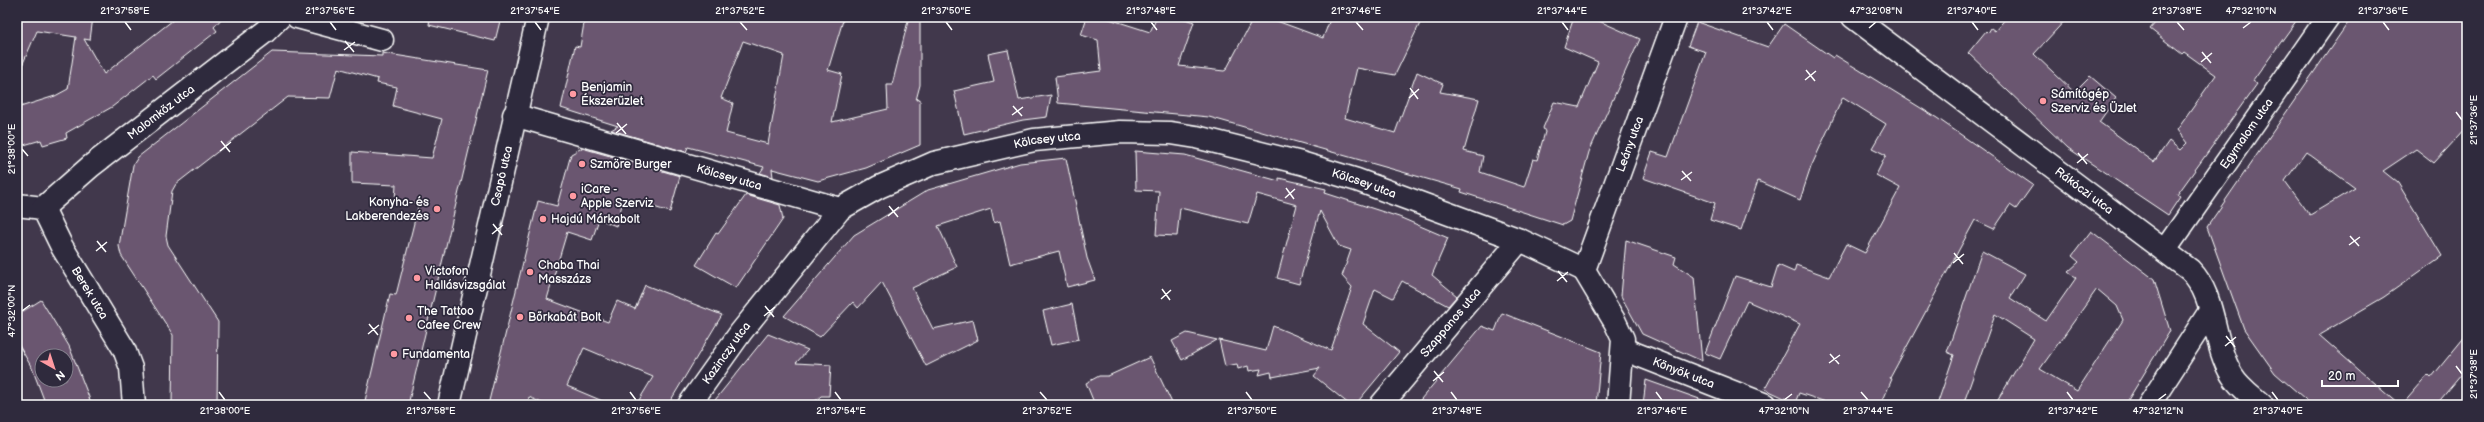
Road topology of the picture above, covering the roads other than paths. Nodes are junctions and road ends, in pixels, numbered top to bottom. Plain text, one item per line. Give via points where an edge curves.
1 (280, 17) edge
2 (297, 17) edge
3 (538, 17) edge
4 (1676, 17) edge
5 (1853, 17) edge
6 (2328, 17) edge
7 (382, 40) dead end
8 (514, 115) junction
9 (17, 205) edge
10 (43, 208) junction
11 (840, 209) junction
12 (1520, 240) junction
13 (2165, 250) junction
14 (1584, 270) junction
15 (2210, 311) junction
16 (1623, 349) junction
17 (134, 405) edge
18 (449, 405) edge
19 (689, 405) edge
20 (1381, 405) edge
21 (1618, 405) edge
22 (1766, 405) edge
23 (2149, 405) edge
24 (2262, 405) edge

1 - 10 street, Malomköz utca via 91,166
2 - 7 street
3 - 8 street, Csapó utca
4 - 14 street, Leány utca
5 - 13 street, Rákóczi utca
6 - 13 street, Egymalom utca
8 - 11 street, Kölcsey utca
8 - 18 street, Csapó utca
9 - 10 street
10 - 17 street, Berek utca via 62,247 124,349 131,368
11 - 12 street, Kölcsey utca via 921,168 970,153 1057,137 1145,132 1196,137 1330,171
11 - 19 street, Kazinczy utca via 741,332
12 - 14 street, Kölcsey utca
12 - 20 street, Szappanos utca
13 - 15 street, Rákóczi utca via 2198,279
14 - 16 street via 1619,329
15 - 23 street
15 - 24 street, Rákóczi utca via 2230,371 2239,384
16 - 21 street
16 - 22 street, Könyök utca

